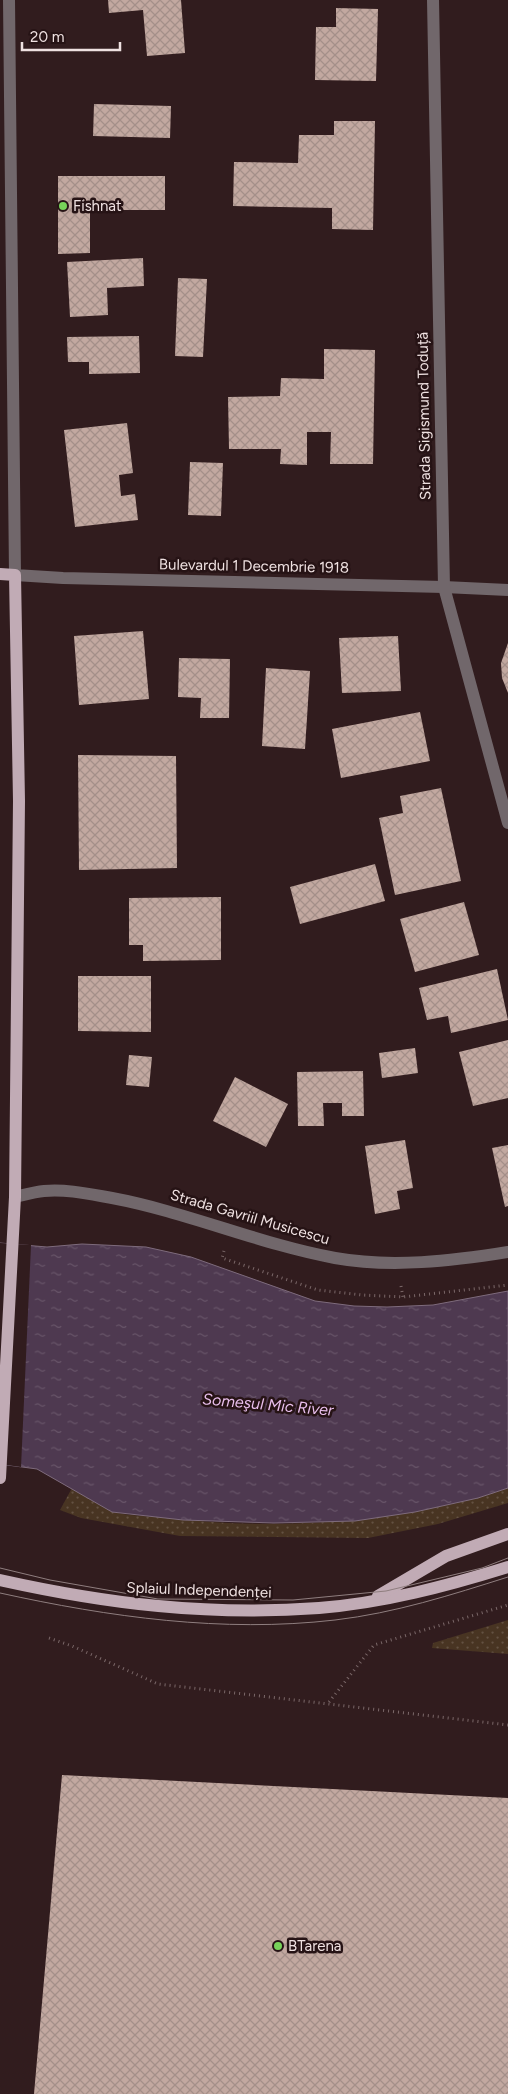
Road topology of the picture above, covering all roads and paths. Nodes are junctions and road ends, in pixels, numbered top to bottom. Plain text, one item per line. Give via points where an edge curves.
1 (9, 0) edge
2 (432, 0) edge
3 (0, 574) edge
4 (15, 575) junction
5 (444, 587) junction
6 (508, 590) edge
7 (508, 823) edge
8 (14, 1197) junction
9 (508, 1252) edge
10 (222, 1258) dead end
11 (401, 1280) dead end
12 (508, 1285) edge
13 (403, 1297) junction
14 (0, 1474) edge
15 (0, 1478) edge
16 (508, 1534) edge
17 (508, 1567) edge
18 (0, 1580) edge
19 (369, 1601) junction
20 (508, 1605) edge
21 (48, 1638) dead end
22 (328, 1703) junction
23 (508, 1725) edge

1 - 4 street
2 - 5 street, Strada Sigismund Toduță
3 - 4 main road, Bulevardul 1 Decembrie 1918
4 - 5 street, Bulevardul 1 Decembrie 1918
4 - 8 main road via 19,801
5 - 6 street, Bulevardul 1 Decembrie 1918
5 - 7 street, Strada Sigismund Toduță
8 - 9 street, Strada Gavriil Musicescu via 43,1191 71,1191 137,1203 291,1248 367,1262 463,1259
8 - 14 main road
10 - 13 path via 318,1290
11 - 13 path
12 - 13 path
14 - 15 main road
16 - 19 main road, Splaiul Independenței via 446,1556
17 - 19 main road, Splaiul Independenței via 455,1584
18 - 19 main road, Splaiul Independenței via 85,1598 161,1608 274,1610
20 - 22 path via 374,1645
21 - 22 path via 158,1684
22 - 23 path

